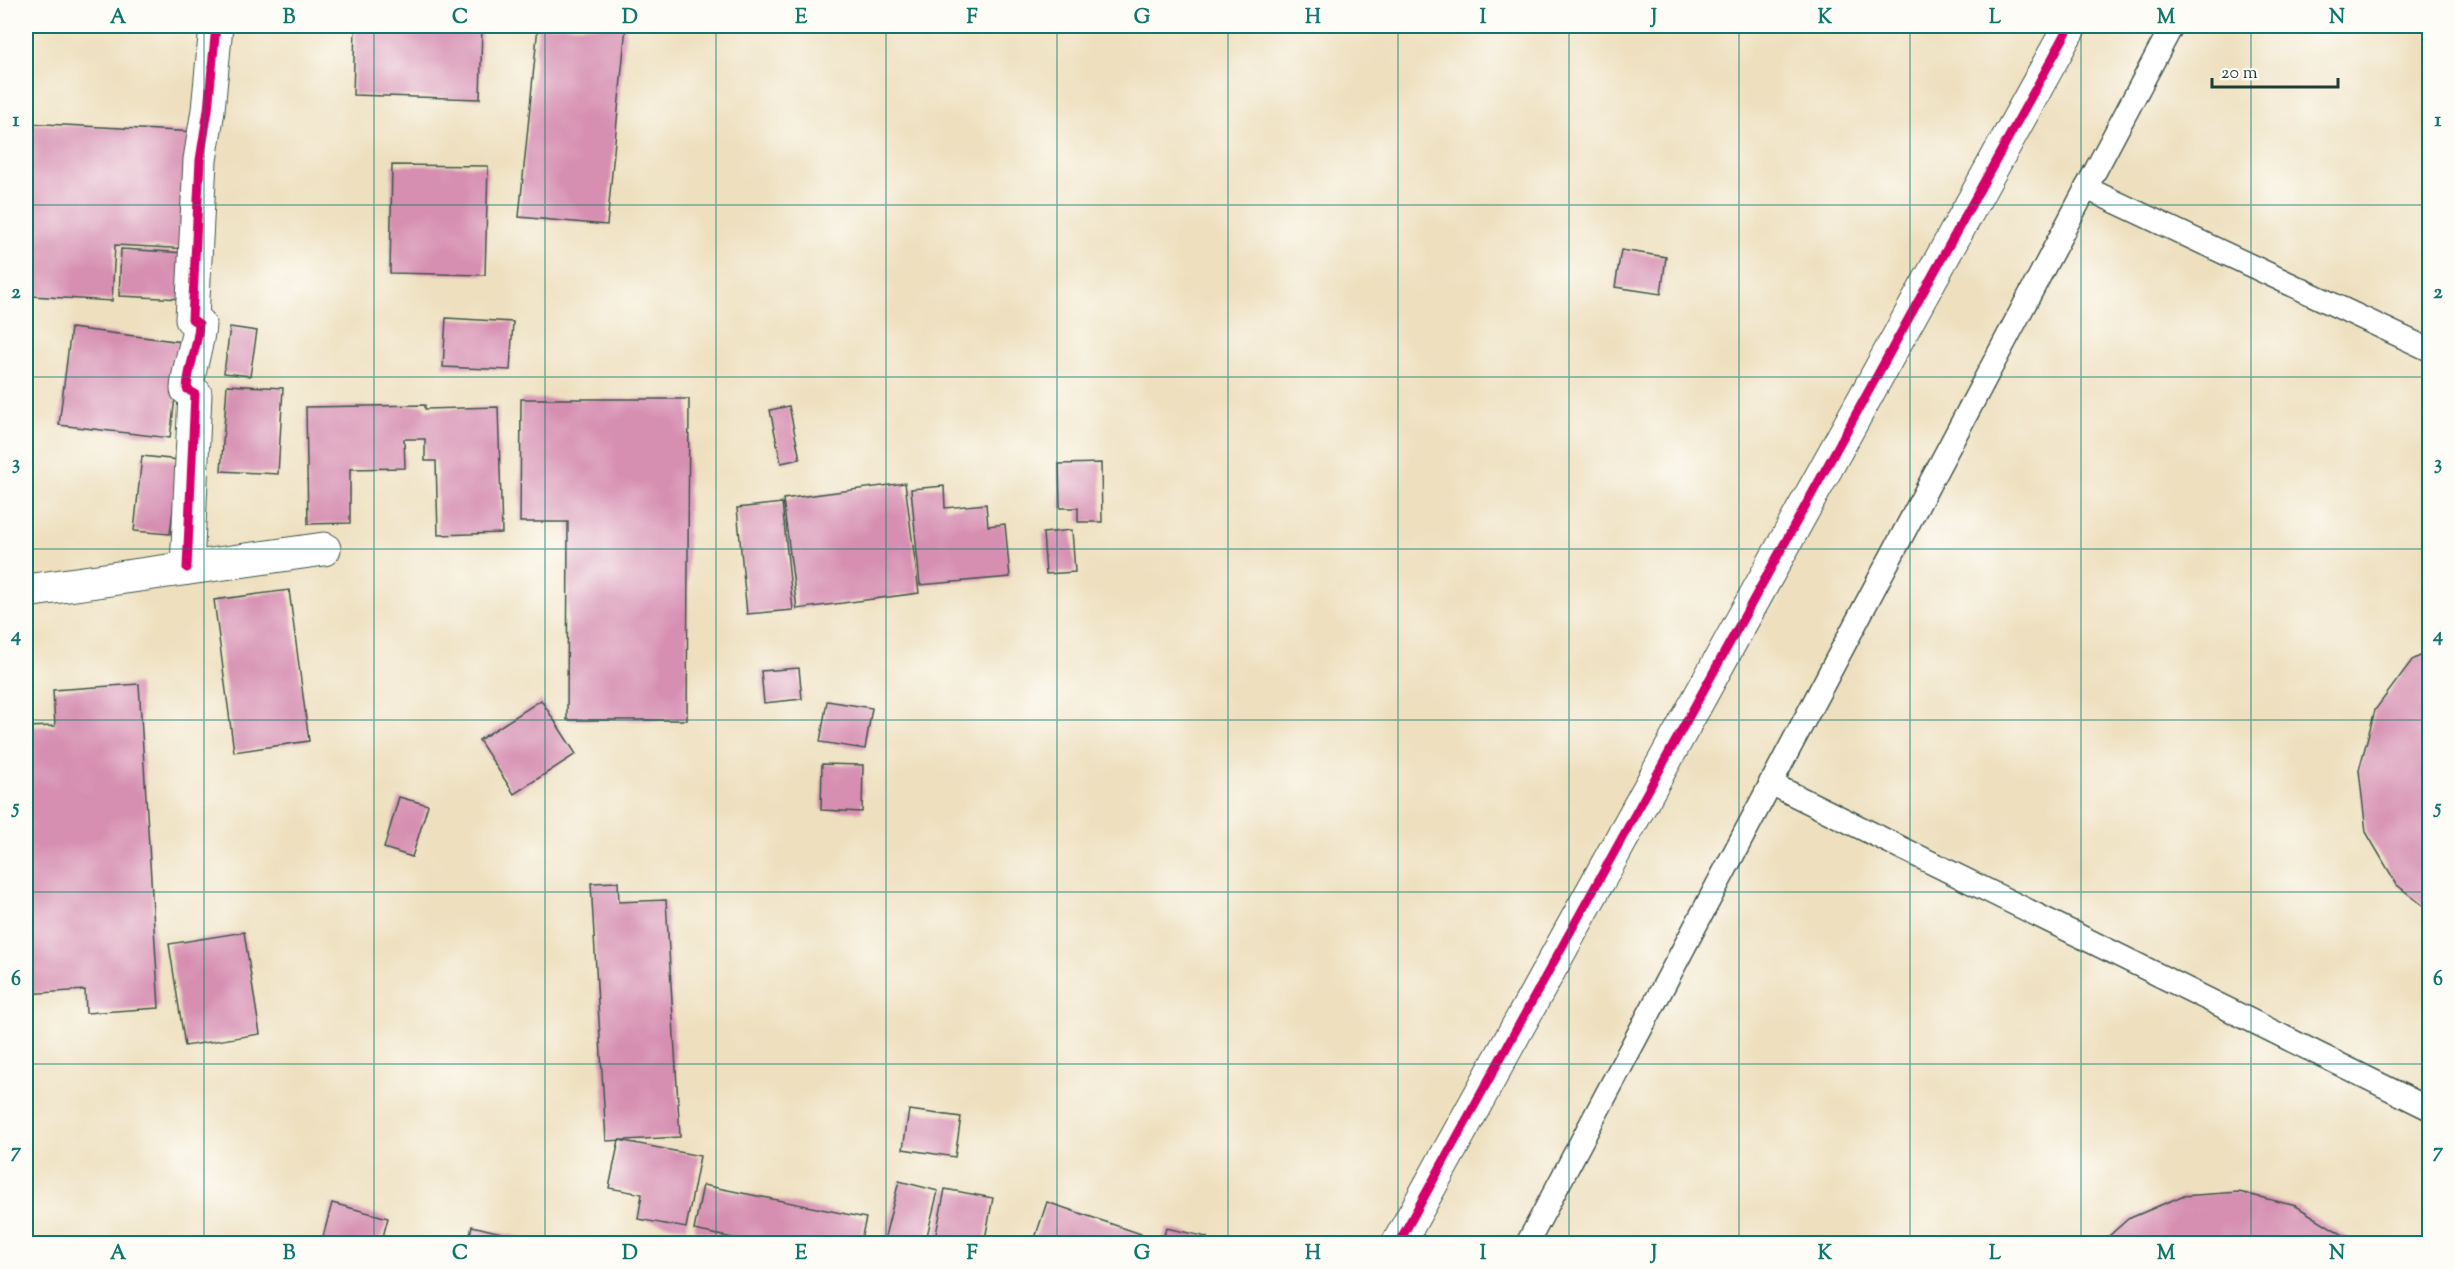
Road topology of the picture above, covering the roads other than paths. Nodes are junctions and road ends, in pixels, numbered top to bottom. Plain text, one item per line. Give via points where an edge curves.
1 (216, 26) edge
2 (2070, 26) edge
3 (2172, 26) edge
4 (2086, 188) junction
5 (2430, 350) edge
6 (324, 549) dead end
7 (188, 568) junction
8 (26, 591) edge
9 (1770, 783) junction
10 (2430, 1109) edge
11 (1398, 1244) edge
12 (1527, 1244) edge

1 - 7 street via 200,160 192,319 199,324 198,342 188,378 196,410
2 - 11 street
3 - 4 lane
4 - 5 lane
4 - 9 lane
6 - 7 street
7 - 8 street
9 - 10 lane
9 - 12 lane

